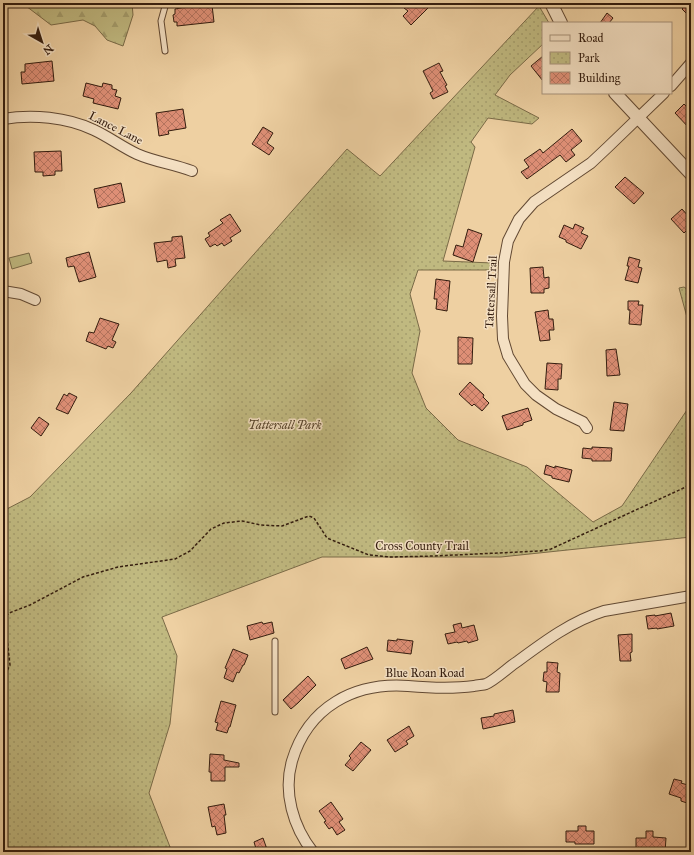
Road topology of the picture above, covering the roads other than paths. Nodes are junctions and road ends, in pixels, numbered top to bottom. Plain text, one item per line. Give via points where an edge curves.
1 (166, 3) edge
2 (551, 3) edge
3 (560, 22) edge
4 (165, 51) dead end
5 (691, 63) edge
6 (672, 85) edge
7 (615, 94) edge
8 (663, 94) edge
9 (638, 118) junction
10 (3, 119) edge
11 (192, 171) dead end
12 (691, 174) edge
13 (3, 291) edge
14 (35, 300) dead end
15 (587, 428) dead end
16 (691, 596) edge
17 (275, 641) dead end
18 (275, 712) dead end
19 (313, 852) edge

1 - 4 lane via 161,21
2 - 3 street
5 - 6 street
7 - 9 street
8 - 9 street, Tattersall Trail
9 - 12 street
9 - 15 street, Tattersall Trail via 590,163 526,210 508,241 504,262 502,332 509,359 525,384 536,395 556,409 583,422
10 - 11 street, Lance Lane via 25,117 73,122 94,129 136,154
13 - 14 street
16 - 19 street, Blue Roan Road via 604,610 590,615 535,648 486,684 445,689 378,686 355,691 332,703 305,731 290,770 291,807 301,833
17 - 18 lane

